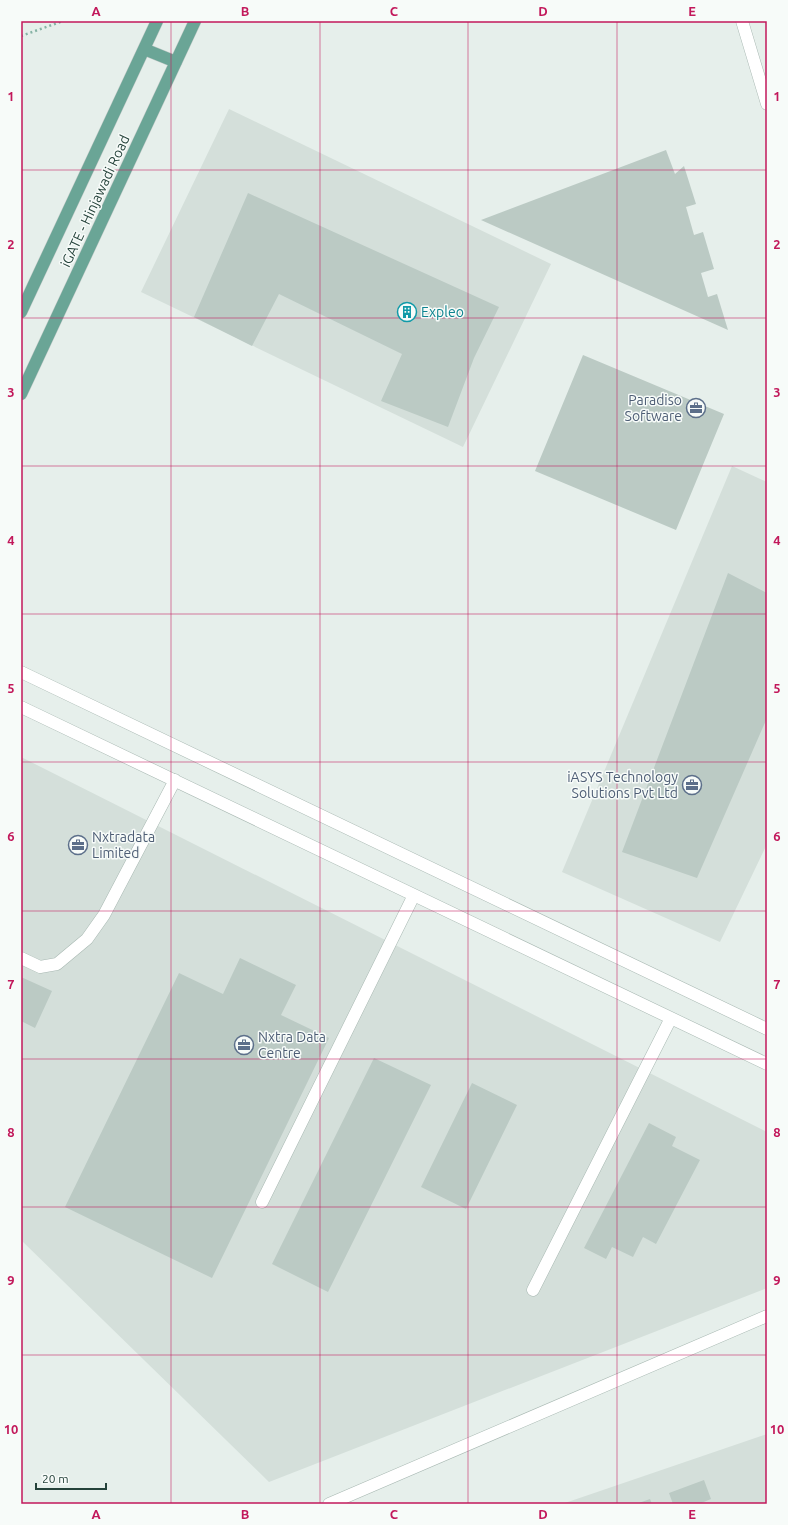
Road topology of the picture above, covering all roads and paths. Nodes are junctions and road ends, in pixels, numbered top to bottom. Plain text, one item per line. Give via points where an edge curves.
1 (63, 21) edge
2 (157, 21) edge
3 (195, 21) edge
4 (742, 21) edge
5 (21, 36) edge
6 (144, 49) junction
7 (176, 62) junction
8 (767, 104) edge
9 (21, 312) edge
10 (21, 394) edge
11 (21, 672) edge
12 (21, 707) edge
13 (175, 780) junction
14 (414, 895) junction
15 (21, 958) edge
16 (671, 1018) junction
17 (767, 1029) edge
18 (767, 1064) edge
19 (262, 1202) dead end
20 (533, 1290) dead end
21 (767, 1316) edge
22 (329, 1504) edge

1 - 5 path
2 - 6 main road, iGATE - Hinjawadi Road
3 - 7 main road, iGATE - Hinjawadi Road
4 - 8 street
6 - 7 main road
6 - 9 main road, iGATE - Hinjawadi Road
7 - 10 main road, iGATE - Hinjawadi Road
11 - 17 street
12 - 13 street
13 - 14 street
13 - 15 street via 104,915 87,939 57,964 40,967
14 - 16 street
14 - 19 street
16 - 18 street
16 - 20 street
21 - 22 street

